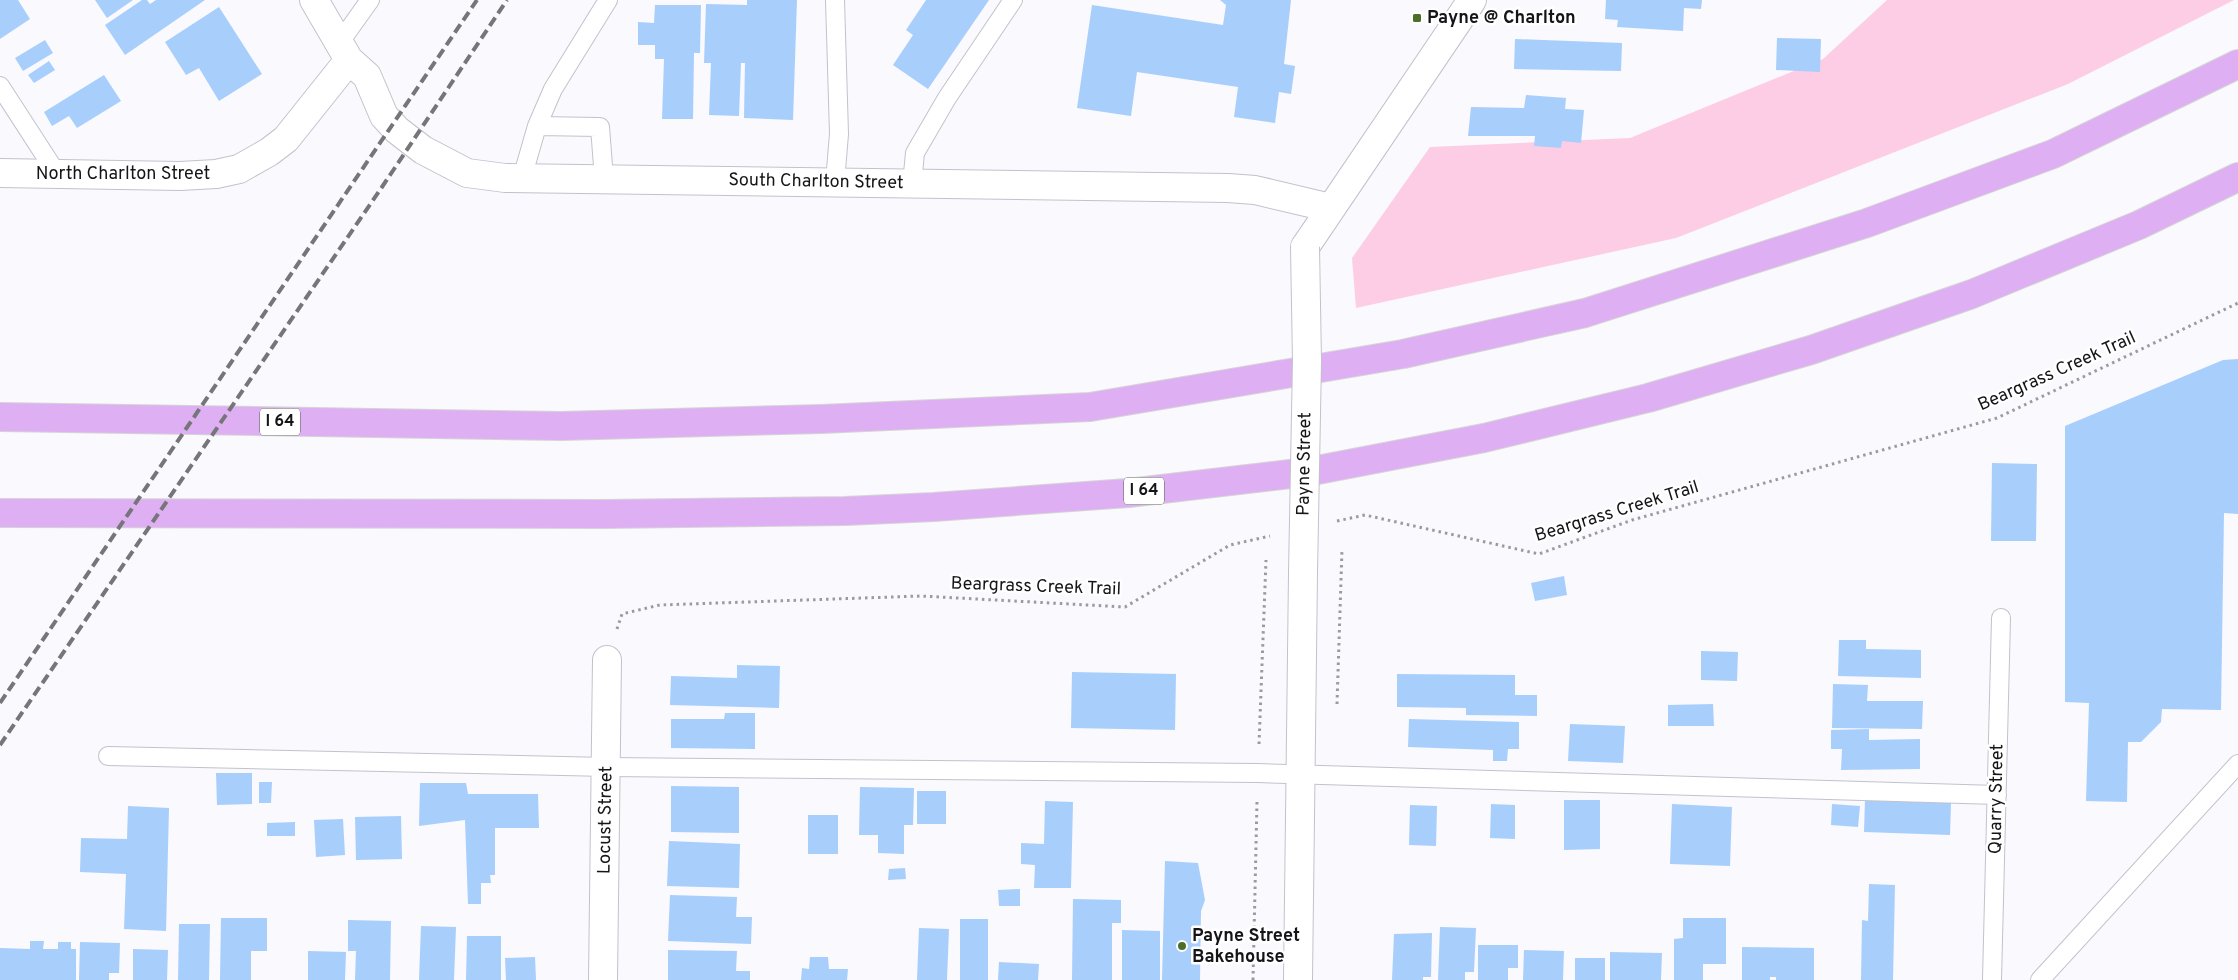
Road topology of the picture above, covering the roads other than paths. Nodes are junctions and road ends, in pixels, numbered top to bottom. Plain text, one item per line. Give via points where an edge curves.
1 (314, 0) edge
2 (370, 0) edge
3 (608, 0) edge
4 (835, 0) edge
5 (1013, 0) edge
6 (1472, 0) edge
7 (344, 51) junction
8 (2238, 64) edge
9 (0, 86) edge
10 (537, 126) junction
11 (0, 173) edge
12 (57, 174) junction
13 (2238, 177) edge
14 (522, 178) junction
15 (604, 179) junction
16 (835, 182) junction
17 (912, 184) junction
18 (1331, 208) junction
19 (0, 417) edge
20 (0, 513) edge
21 (2001, 618) dead end
22 (608, 660) road end
23 (108, 756) dead end
24 (2238, 764) edge
25 (607, 766) junction
26 (1301, 774) junction
27 (1997, 795) junction
28 (603, 980) edge
29 (1298, 980) edge
30 (1992, 980) edge
31 (2040, 980) edge

1 - 7 street, South Charlton Street
2 - 7 lane
3 - 10 lane via 553,89
4 - 16 lane via 839,134
5 - 17 lane via 947,98 915,153
6 - 18 street, Payne Street
7 - 12 street, North Charlton Street via 286,139 239,168 216,174 180,176
7 - 14 street, South Charlton Street via 367,76 384,116 424,150 467,173
8 - 19 highway, I 64 via 2053,154 1867,223 1584,313 1402,354 1090,407 561,426
9 - 12 lane
10 - 14 lane
10 - 15 lane via 600,127
11 - 12 street, North Charlton Street
13 - 20 highway, I 64 via 2139,225 1972,294 1811,350 1648,398 1484,438 1307,472 1128,493 845,511
14 - 15 street, South Charlton Street
15 - 16 street, South Charlton Street
16 - 17 street, South Charlton Street
17 - 18 street, South Charlton Street via 1228,188 1255,190
18 - 26 street, Payne Street, bridge via 1305,247
21 - 27 lane, Quarry Street
22 - 25 street, Locust Street
23 - 25 lane
24 - 31 lane
25 - 26 lane
25 - 28 street, Locust Street
26 - 27 lane
26 - 29 street, Payne Street
27 - 30 lane, Quarry Street

